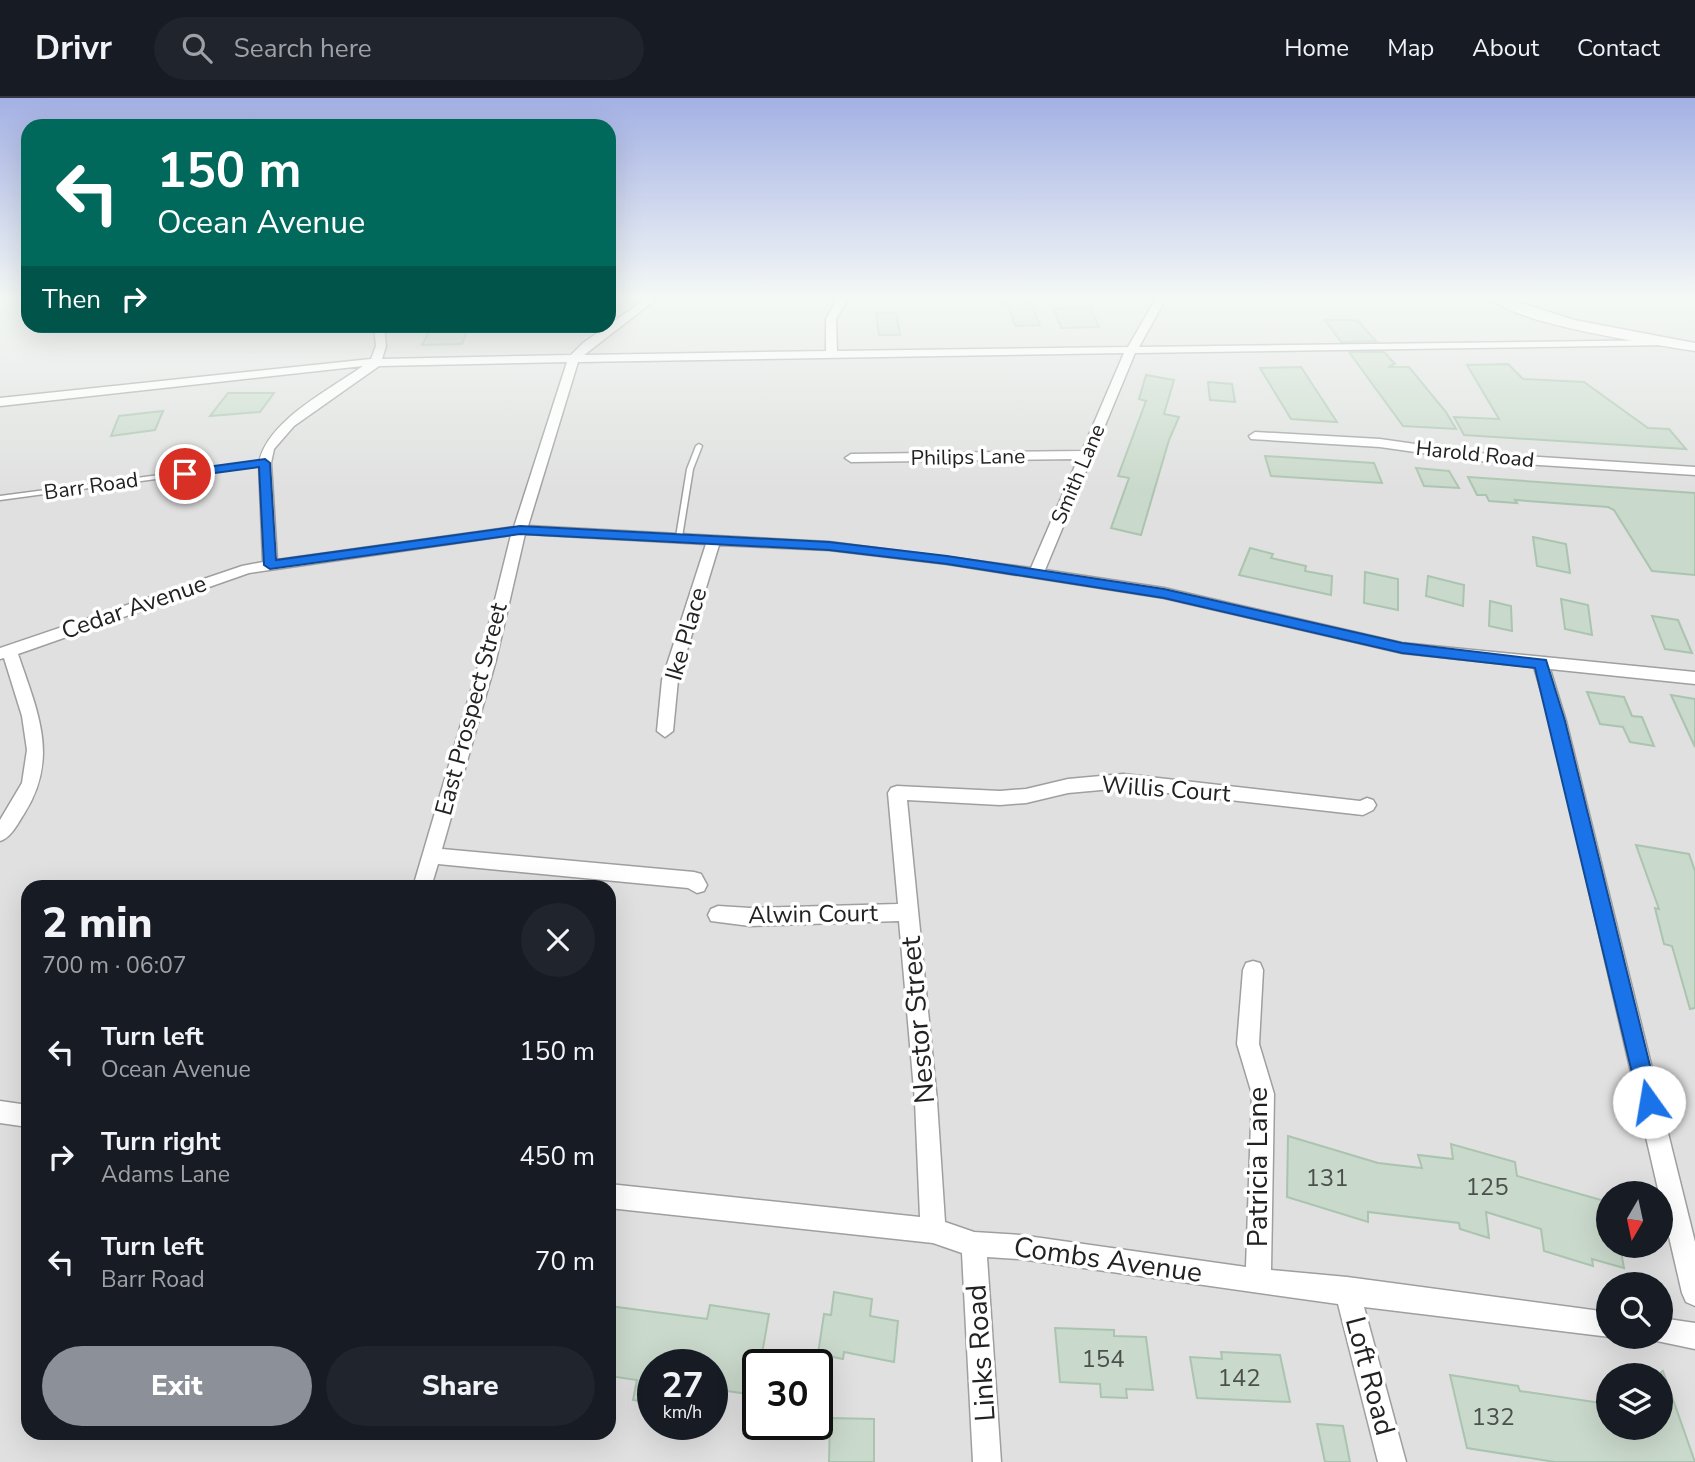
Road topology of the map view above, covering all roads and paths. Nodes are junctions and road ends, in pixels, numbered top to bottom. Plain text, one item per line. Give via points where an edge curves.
1 (352, 364) edge
2 (374, 364) edge
3 (572, 364) edge
4 (1125, 364) edge
5 (0, 402) edge
6 (1255, 436) dead end
7 (699, 446) dead end
8 (1086, 455) junction
9 (851, 458) dead end
10 (265, 463) junction
11 (1695, 471) edge
12 (0, 498) edge
13 (520, 530) junction
14 (679, 537) junction
15 (714, 539) junction
16 (270, 565) junction
17 (1036, 574) junction
18 (5, 652) edge
19 (1541, 664) junction
20 (1695, 678) edge
21 (665, 731) dead end
22 (1367, 805) dead end
23 (899, 810) joint
24 (0, 834) edge
25 (430, 856) junction
26 (424, 880) edge
27 (697, 885) dead end
28 (907, 912) junction
29 (718, 915) dead end
30 (1253, 970) dead end
31 (0, 1112) edge
32 (21, 1115) edge
33 (616, 1197) edge
34 (933, 1231) junction
35 (974, 1244) junction
36 (1258, 1281) junction
37 (1347, 1290) junction
38 (1695, 1293) edge
39 (1596, 1323) edge
40 (1673, 1333) edge
41 (1695, 1336) edge
42 (987, 1462) edge
43 (1392, 1462) edge

1 - 5 street
2 - 10 street via 290,423 268,449
3 - 13 street, East Prospect Street
4 - 8 street, Smith Lane
6 - 11 street, Harold Road
7 - 14 lane via 690,469
8 - 9 street, Philips Lane
8 - 17 street, Smith Lane
10 - 12 lane, Barr Road
10 - 16 street
13 - 14 street, Cedar Avenue
13 - 16 street, Cedar Avenue
13 - 25 street, East Prospect Street via 488,660
14 - 15 street, Cedar Avenue
15 - 17 street, Cedar Avenue via 829,546
15 - 21 street, Ike Place via 670,680
16 - 18 street, Cedar Avenue
17 - 19 street, Cedar Avenue via 1164,593 1402,648
18 - 24 street via 35,739 36,759 31,782
19 - 20 street, Cedar Avenue
19 - 38 street
22 - 23 street, Willis Court via 1123,781 1000,798 897,793
23 - 28 street, Nestor Street
25 - 26 street, East Prospect Street
25 - 27 street via 694,880
28 - 29 street, Alwin Court
28 - 34 street, Nestor Street via 926,1101
30 - 36 street, Patricia Lane via 1248,1045 1263,1094
31 - 32 street
33 - 34 street, Combs Avenue
34 - 35 street, Combs Avenue
35 - 36 street, Combs Avenue
35 - 42 street, Links Road
36 - 37 street, Combs Avenue
37 - 39 street, Combs Avenue
37 - 43 street, Loft Road
40 - 41 street

